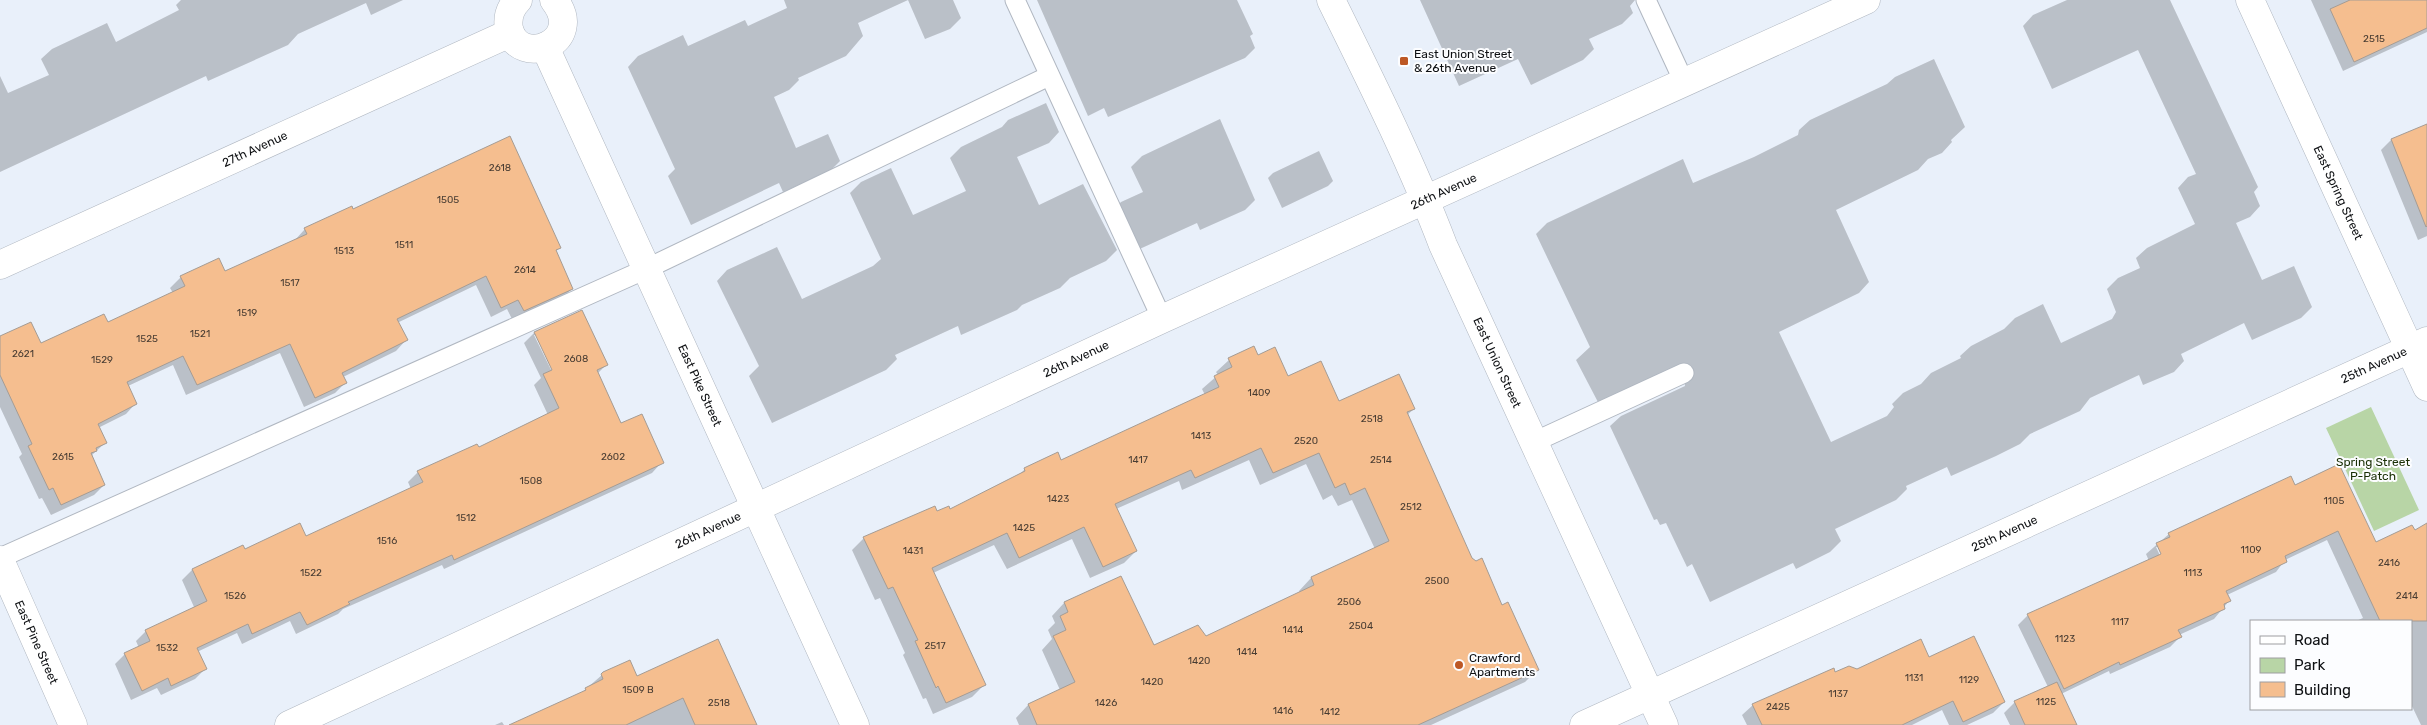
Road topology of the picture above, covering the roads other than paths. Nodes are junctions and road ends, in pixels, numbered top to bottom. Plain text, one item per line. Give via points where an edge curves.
1 (518, 0) edge
2 (1015, 0) edge
3 (1331, 0) edge
4 (1646, 0) edge
5 (1866, 0) edge
6 (2250, 0) edge
7 (565, 3) edge
8 (510, 33) junction
9 (545, 48) junction
10 (1049, 76) junction
11 (1684, 82) junction
12 (1426, 201) junction
13 (0, 266) edge
14 (646, 269) junction
15 (1162, 319) junction
16 (2418, 345) edge
17 (1684, 373) dead end
18 (2427, 387) edge
19 (1534, 442) junction
20 (755, 508) junction
21 (0, 559) edge
22 (1650, 695) junction
23 (73, 725) edge
24 (289, 725) edge
25 (855, 725) edge
26 (1584, 725) edge
27 (1664, 725) edge

1 - 8 street via 509,14
2 - 10 lane
3 - 12 street, East Union Street via 1371,78
4 - 11 lane
5 - 11 street, 26th Avenue
6 - 16 street, East Spring Street
7 - 9 street via 561,32
8 - 9 street via 524,46
8 - 13 street, 27th Avenue
9 - 14 street, East Pike Street
10 - 14 lane
10 - 15 lane
11 - 12 street, 26th Avenue
12 - 15 street, 26th Avenue
12 - 19 street, East Union Street
14 - 20 street, East Pike Street
14 - 21 lane
15 - 20 street, 26th Avenue
16 - 18 street, East Spring Street
16 - 22 street, 25th Avenue
17 - 19 lane
19 - 22 street, East Union Street
20 - 24 street, 26th Avenue
20 - 25 street, East Pike Street
21 - 23 street, East Pine Street
22 - 26 street, 25th Avenue
22 - 27 street, East Union Street

